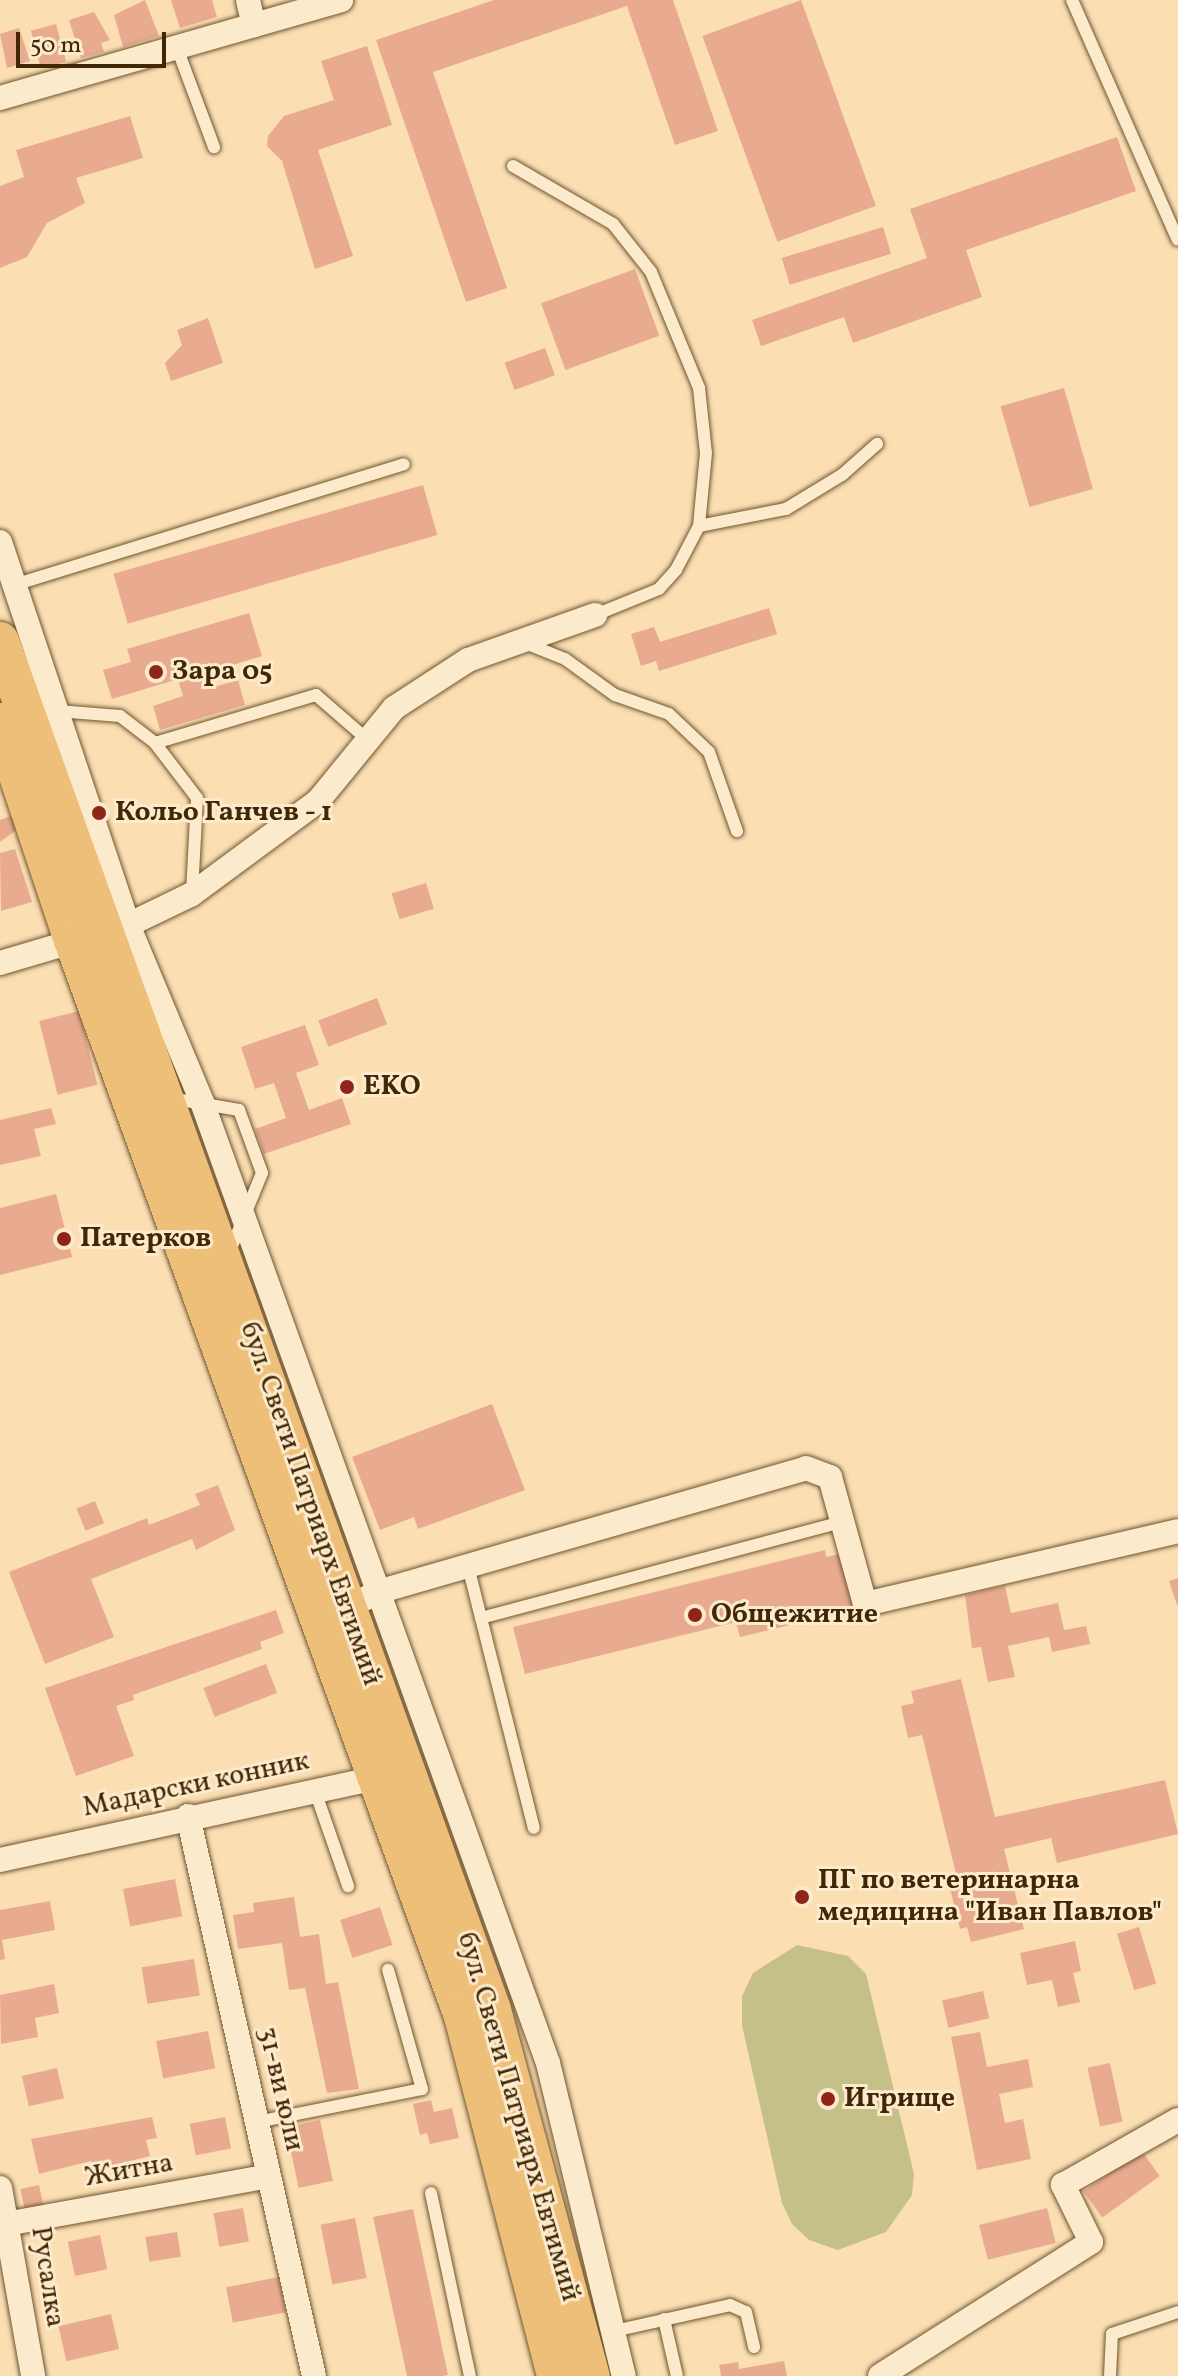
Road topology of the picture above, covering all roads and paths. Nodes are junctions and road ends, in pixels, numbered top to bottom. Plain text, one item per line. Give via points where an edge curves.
1 (248, 0) edge
2 (341, 0) edge
3 (1072, 0) edge
4 (254, 25) junction
5 (177, 48) junction
6 (0, 98) edge
7 (214, 147) dead end
8 (513, 166) dead end
9 (1178, 240) edge
10 (877, 444) dead end
11 (404, 464) dead end
12 (699, 526) junction
13 (0, 542) edge
14 (14, 585) junction
15 (595, 615) joint
16 (0, 641) edge
17 (520, 641) junction
18 (58, 711) junction
19 (0, 722) edge
20 (368, 740) junction
21 (155, 743) junction
22 (737, 831) dead end
23 (192, 894) junction
24 (103, 932) junction
25 (0, 963) edge
26 (164, 1097) junction
27 (202, 1102) junction
28 (244, 1219) junction
29 (225, 1261) junction
30 (842, 1522) junction
31 (1178, 1531) edge
32 (468, 1566) junction
33 (381, 1591) junction
34 (347, 1607) junction
35 (481, 1618) junction
36 (390, 1775) junction
37 (315, 1790) junction
38 (188, 1816) junction
39 (534, 1828) dead end
40 (0, 1860) edge
41 (348, 1886) dead end
42 (388, 1970) dead end
43 (1178, 2120) edge
44 (257, 2122) junction
45 (269, 2176) junction
46 (0, 2188) edge
47 (431, 2193) dead end
48 (4, 2224) edge
49 (1178, 2312) edge
50 (664, 2319) junction
51 (614, 2331) junction
52 (754, 2347) dead end
53 (33, 2376) edge
54 (314, 2376) edge
55 (470, 2376) edge
56 (556, 2376) edge
57 (591, 2376) edge
58 (624, 2376) edge
59 (677, 2376) edge
60 (880, 2376) edge
61 (1110, 2376) edge

1 - 4 street
2 - 4 street
3 - 9 lane
4 - 5 street
5 - 6 street
5 - 7 lane
8 - 12 lane via 613,224 651,272 699,388 706,453
10 - 12 lane via 842,475 786,509
11 - 14 lane
12 - 15 lane via 676,570 659,589
13 - 14 street
14 - 18 street
15 - 17 street
16 - 24 main road, бул. Свети Патриарх Евтимий
17 - 20 street via 468,660 394,708
17 - 22 lane via 565,659 615,695 669,714 709,752
18 - 21 lane via 120,716
18 - 24 street
19 - 24 main road, бул. Свети Патриарх Евтимий
20 - 21 lane via 316,695
20 - 23 street via 318,801
21 - 23 lane via 197,798
23 - 24 street
24 - 25 street
24 - 26 main road, бул. Свети Патриарх Евтимий
24 - 27 street
24 - 36 main road, бул. Свети Патриарх Евтимий
26 - 27 lane
26 - 29 main road, бул. Свети Патриарх Евтимий
27 - 28 street
28 - 29 lane
28 - 33 street
29 - 34 main road, бул. Свети Патриарх Евтимий
30 - 31 street via 865,1604
30 - 32 street via 830,1477 806,1468
30 - 35 lane
32 - 33 street
32 - 35 lane
33 - 34 street
33 - 51 street via 548,2063
34 - 36 main road, бул. Свети Патриарх Евтимий
35 - 39 lane
36 - 37 street, Мадарски конник
36 - 56 main road, бул. Свети Патриарх Евтимий via 514,2199
36 - 57 main road, бул. Свети Патриарх Евтимий via 492,2010
37 - 38 street, Мадарски конник
37 - 41 lane
38 - 40 street, Мадарски конник
38 - 44 street, 31-ви юли
42 - 44 lane via 422,2089
43 - 60 street via 1063,2185 1091,2242
44 - 45 street, 31-ви юли
45 - 48 street, Житна
45 - 54 street, 31-ви юли
46 - 48 street, Русалка
47 - 55 lane
48 - 53 street, Русалка
49 - 61 lane via 1112,2334
50 - 51 lane
50 - 52 lane via 730,2305 746,2312
50 - 59 lane
51 - 58 street

